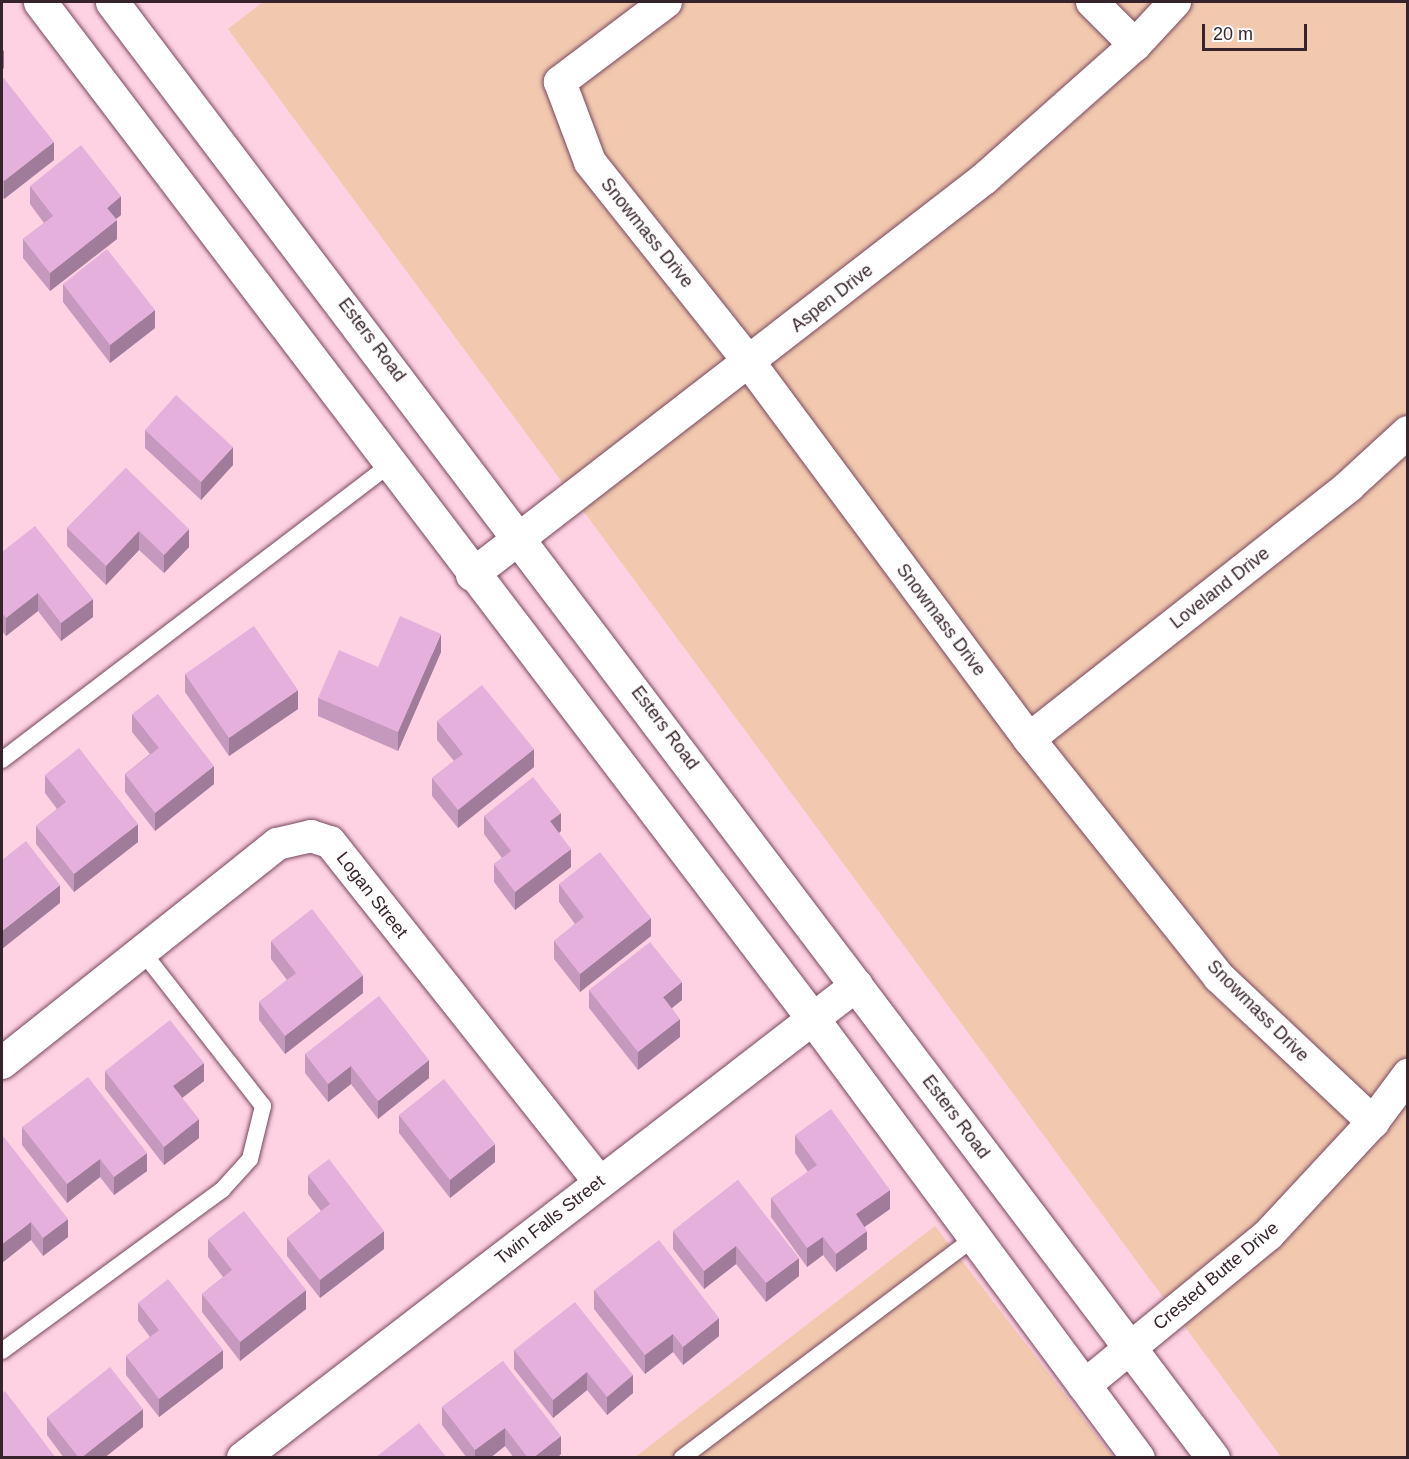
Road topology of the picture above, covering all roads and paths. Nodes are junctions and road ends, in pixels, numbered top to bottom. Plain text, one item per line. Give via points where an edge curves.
1 (40, 2) edge
2 (112, 2) edge
3 (666, 2) edge
4 (1092, 2) edge
5 (1175, 2) edge
6 (1135, 45) junction
7 (749, 362) junction
8 (1407, 432) edge
9 (388, 466) junction
10 (522, 536) junction
11 (472, 575) junction
12 (1029, 739) junction
13 (2, 760) edge
14 (142, 951) junction
15 (857, 985) junction
16 (813, 1019) junction
17 (2, 1063) edge
18 (1407, 1075) edge
19 (1373, 1122) junction
20 (599, 1182) junction
21 (975, 1237) junction
22 (1130, 1348) junction
23 (2, 1351) edge
24 (1084, 1386) junction
25 (243, 1458) edge
26 (682, 1458) edge
27 (1138, 1458) edge
28 (1213, 1458) edge

1 - 9 main road
2 - 10 main road, Esters Road
3 - 7 street, Snowmass Drive via 560,81 590,162
4 - 6 street
5 - 6 street, Aspen Drive
6 - 7 street, Aspen Drive via 984,179
7 - 10 street, Aspen Drive
7 - 12 street, Snowmass Drive
8 - 12 street, Loveland Drive via 1349,486
9 - 11 main road
9 - 13 lane
10 - 11 street, Aspen Drive
10 - 15 main road, Esters Road
11 - 16 main road
12 - 19 street, Snowmass Drive via 1219,977
14 - 17 street, Logan Street
14 - 20 street, Logan Street via 277,844 310,836 330,842
14 - 23 lane via 262,1106 250,1159 222,1191
15 - 16 street, Twin Falls Street
15 - 22 main road, Esters Road
16 - 20 street, Twin Falls Street
16 - 21 main road
18 - 19 street, Crested Butte Drive
19 - 22 street, Crested Butte Drive via 1268,1235
20 - 25 street, Twin Falls Street
21 - 24 main road
21 - 26 lane
22 - 24 street, Crested Butte Drive
22 - 28 main road, Esters Road
24 - 27 main road

